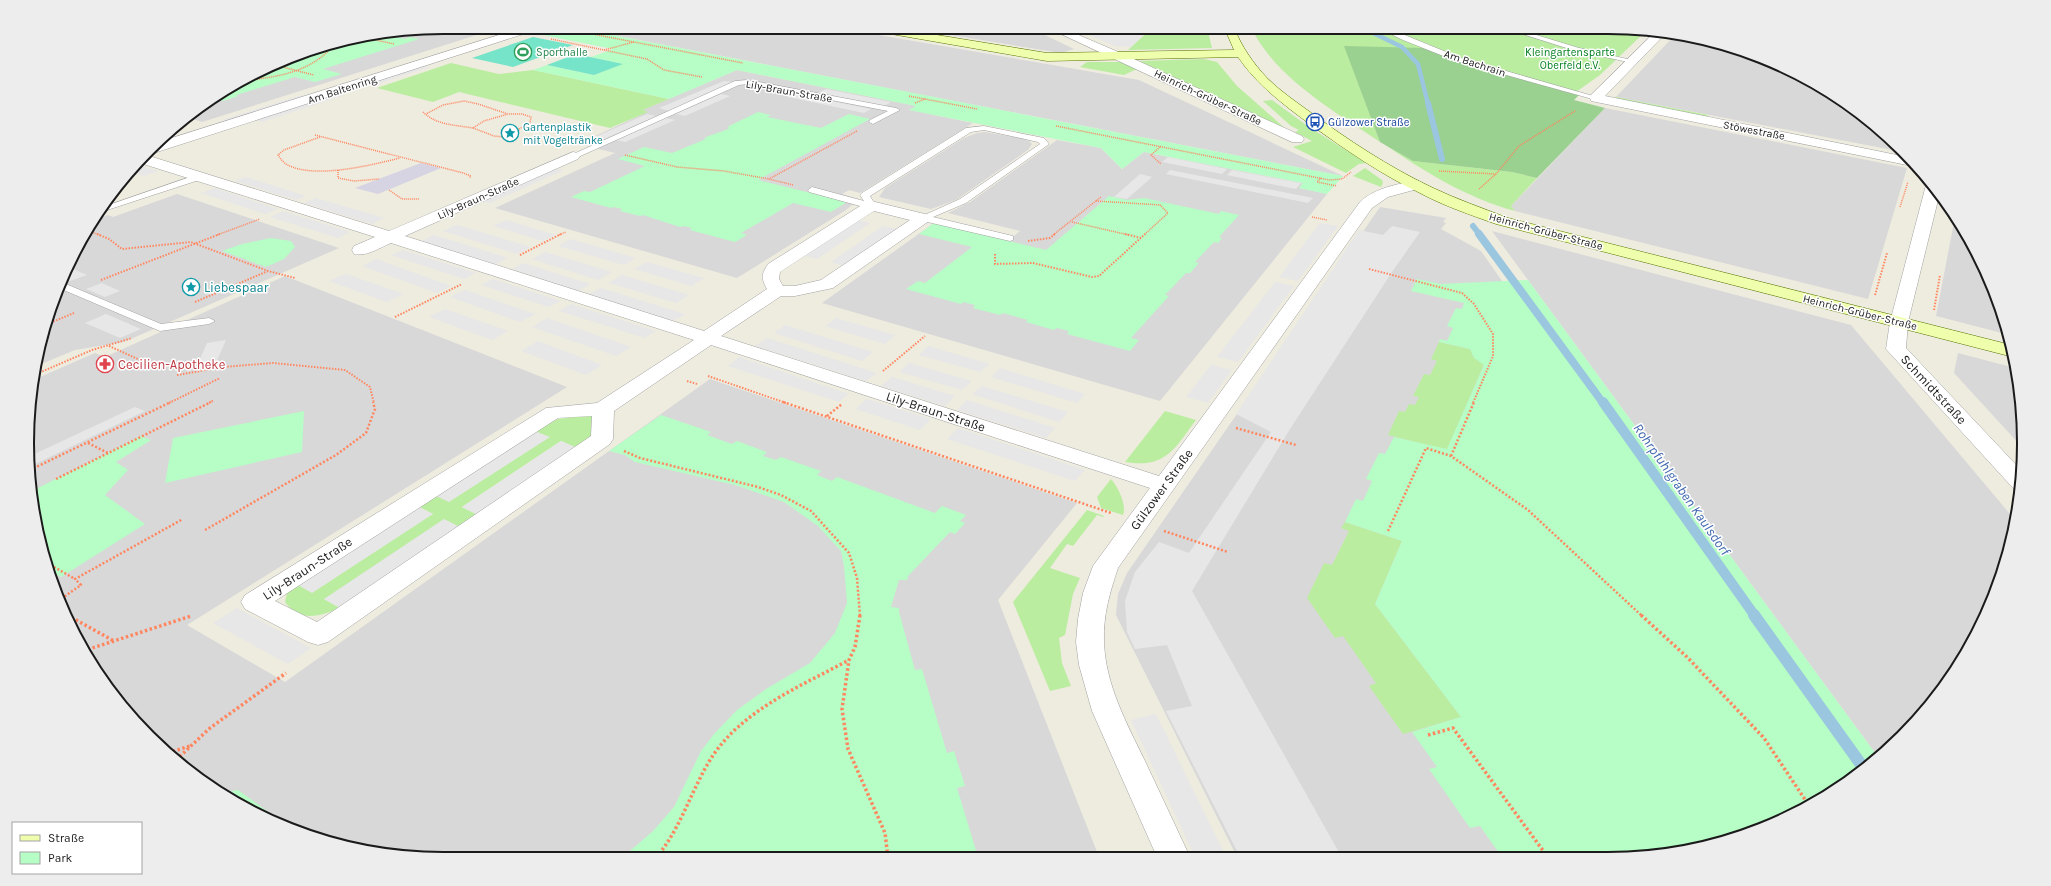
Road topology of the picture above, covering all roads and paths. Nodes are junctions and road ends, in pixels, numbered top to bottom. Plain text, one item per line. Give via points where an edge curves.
1 (505, 34) edge
2 (513, 34) edge
3 (596, 34) edge
4 (910, 34) edge
5 (1066, 34) edge
6 (1232, 34) edge
7 (1397, 34) edge
8 (1526, 34) edge
9 (510, 35) junction
10 (1657, 37) edge
11 (546, 38) dead end
12 (375, 40) edge
13 (637, 41) junction
14 (394, 44) dead end
15 (604, 50) junction
16 (329, 51) edge
17 (1242, 53) junction
18 (1119, 56) junction
19 (1633, 61) junction
20 (747, 64) dead end
21 (282, 67) edge
22 (294, 70) junction
23 (316, 75) dead end
24 (261, 77) edge
25 (705, 78) dead end
26 (903, 94) dead end
27 (1596, 98) junction
28 (980, 110) dead end
29 (423, 112) dead end
30 (426, 114) junction
31 (508, 114) junction
32 (873, 122) joint
33 (1050, 124) dead end
34 (473, 128) junction
35 (315, 135) dead end
36 (321, 137) junction
37 (1297, 139) dead end
38 (162, 146) edge
39 (593, 147) junction
40 (1160, 147) junction
41 (573, 156) joint
42 (402, 158) junction
43 (148, 160) edge
44 (1903, 160) edge
45 (1161, 164) dead end
46 (338, 170) junction
47 (1433, 171) dead end
48 (1496, 174) junction
49 (1348, 175) dead end
50 (199, 177) junction
51 (1321, 178) junction
52 (379, 179) dead end
53 (769, 179) junction
54 (465, 181) dead end
55 (1908, 181) dead end
56 (1416, 185) junction
57 (1337, 186) dead end
58 (389, 190) dead end
59 (812, 190) joint
60 (1474, 194) dead end
61 (1932, 194) edge
62 (1101, 197) dead end
63 (422, 199) dead end
64 (1096, 201) junction
65 (871, 206) junction
66 (1900, 207) dead end
67 (109, 208) edge
68 (263, 218) dead end
69 (923, 218) junction
70 (1071, 222) junction
71 (92, 233) edge
72 (390, 236) junction
73 (1007, 237) junction
74 (1140, 238) junction
75 (197, 244) junction
76 (360, 250) dead end
77 (1370, 270) dead end
78 (268, 271) junction
79 (1940, 275) dead end
80 (295, 278) dead end
81 (64, 288) edge
82 (777, 291) junction
83 (72, 292) junction
84 (99, 303) junction
85 (190, 304) dead end
86 (1932, 317) dead end
87 (209, 321) dead end
88 (53, 322) edge
89 (1899, 322) junction
90 (160, 328) junction
91 (708, 338) junction
92 (108, 346) junction
93 (2006, 349) edge
94 (160, 369) dead end
95 (40, 372) edge
96 (177, 375) dead end
97 (708, 376) dead end
98 (220, 378) dead end
99 (214, 400) dead end
100 (603, 409) junction
101 (1232, 426) dead end
102 (88, 442) junction
103 (1296, 445) dead end
104 (618, 448) dead end
105 (108, 453) junction
106 (1451, 456) junction
107 (35, 468) edge
108 (2015, 477) edge
109 (56, 479) dead end
110 (1163, 485) junction
111 (1116, 515) dead end
112 (184, 519) dead end
113 (204, 530) dead end
114 (1159, 530) dead end
115 (1388, 532) dead end
116 (1228, 552) dead end
117 (54, 567) edge
118 (76, 579) junction
119 (64, 597) edge
120 (191, 616) dead end
121 (73, 618) edge
122 (114, 641) junction
123 (94, 648) junction
124 (90, 649) edge
125 (91, 651) edge
126 (849, 660) junction
127 (286, 673) dead end
128 (1428, 735) dead end
129 (191, 746) junction
130 (173, 751) edge
131 (180, 756) edge
132 (1806, 801) edge
133 (662, 852) edge
134 (887, 852) edge
135 (1172, 852) edge
136 (1544, 852) edge

1 - 9 lane
2 - 9 street, Am Baltenring
3 - 13 path
4 - 18 street via 1047,57
5 - 18 street, Heinrich-Grüber-Straße
6 - 17 street
7 - 27 lane, Am Bachrain via 1488,68
8 - 19 lane via 1578,50
9 - 38 street, Am Baltenring
10 - 19 street
11 - 15 path
12 - 14 path
13 - 15 path
13 - 20 path
15 - 25 path via 647,59 664,70
16 - 22 path via 324,57
17 - 18 street, Heinrich-Grüber-Straße
17 - 56 street, Heinrich-Grüber-Straße via 1259,77 1281,96 1355,149
18 - 37 street, Heinrich-Grüber-Straße
19 - 27 street
21 - 22 path
22 - 23 path
22 - 24 path
26 - 28 path
27 - 44 street, Stöwestraße
27 - 48 path via 1519,146
29 - 30 path
30 - 31 path via 438,107 476,102
30 - 34 path via 441,123
31 - 34 path via 484,121
31 - 34 path via 531,117 530,123 519,129 516,138 494,136
32 - 39 lane, Lily-Braun-Straße via 896,110 743,82
32 - 53 path
33 - 40 path
35 - 36 path
36 - 42 path
36 - 46 path via 284,150 278,156 279,159 290,167 305,170
39 - 41 lane, Lily-Braun-Straße
39 - 53 path via 677,167 724,171
40 - 45 path via 1150,155
40 - 51 path
41 - 72 street, Lily-Braun-Straße
42 - 46 path
42 - 54 path via 471,176
43 - 50 street, Lily-Braun-Straße
46 - 52 path via 338,178 354,181
47 - 48 path
48 - 60 path
49 - 51 path via 1342,179
50 - 67 lane
50 - 72 street, Lily-Braun-Straße
51 - 57 path via 1317,182
53 - 59 path
55 - 66 path
56 - 89 street, Heinrich-Grüber-Straße via 1502,221
56 - 110 street, Gülzower Straße via 1375,197 1366,205
58 - 63 path via 402,199
59 - 65 lane
61 - 89 street, Schmidtstraße
62 - 64 path
64 - 70 path
64 - 74 path via 1160,205 1168,213
65 - 69 street
65 - 69 lane via 865,195 970,130 984,128 1042,140 1045,144 963,201
65 - 82 street via 774,268 770,279
68 - 75 path
69 - 73 lane
69 - 82 street via 828,284 795,291
70 - 73 path via 1050,238 1033,242
70 - 74 path
71 - 75 path via 109,239 122,249 171,243
72 - 76 street
72 - 91 street, Lily-Braun-Straße
73 - 74 path via 994,247 995,264 1033,263 1092,277 1099,276
75 - 78 path
75 - 83 path
77 - 106 path via 1462,293 1479,309 1493,334 1493,356
78 - 80 path
78 - 85 path
79 - 86 path
81 - 83 lane
82 - 91 street
83 - 84 lane
84 - 88 path
84 - 90 lane
87 - 90 lane
89 - 93 street, Heinrich-Grüber-Straße
89 - 108 street, Schmidtstraße via 1896,349
90 - 92 path
91 - 100 street via 700,346
91 - 110 street, Lily-Braun-Straße
92 - 94 path
92 - 95 path via 92,350
96 - 113 path via 223,367 273,363 345,370 370,387 375,409 366,433 336,455
97 - 111 path
98 - 102 path
99 - 105 path
100 - 100 street, Lily-Braun-Straße via 553,412 254,602 318,635 602,439
101 - 103 path
102 - 105 path
102 - 107 path
104 - 126 path via 640,458 758,487 781,495 811,511 849,553 858,578 860,618 855,647
105 - 109 path
106 - 115 path via 1426,448
106 - 132 path via 1528,510 1687,658 1764,738
110 - 135 street, Gülzower Straße via 1106,566 1092,605 1089,646 1099,694
112 - 118 path
114 - 116 path
117 - 118 path
118 - 119 path via 81,585
120 - 122 path
121 - 122 path
122 - 123 path
123 - 124 path
123 - 125 path
126 - 133 path via 772,703 735,729 710,759 688,809
126 - 134 path via 842,709 848,749 885,834
127 - 129 path via 210,728
128 - 136 path via 1453,728
129 - 130 path
129 - 131 path

